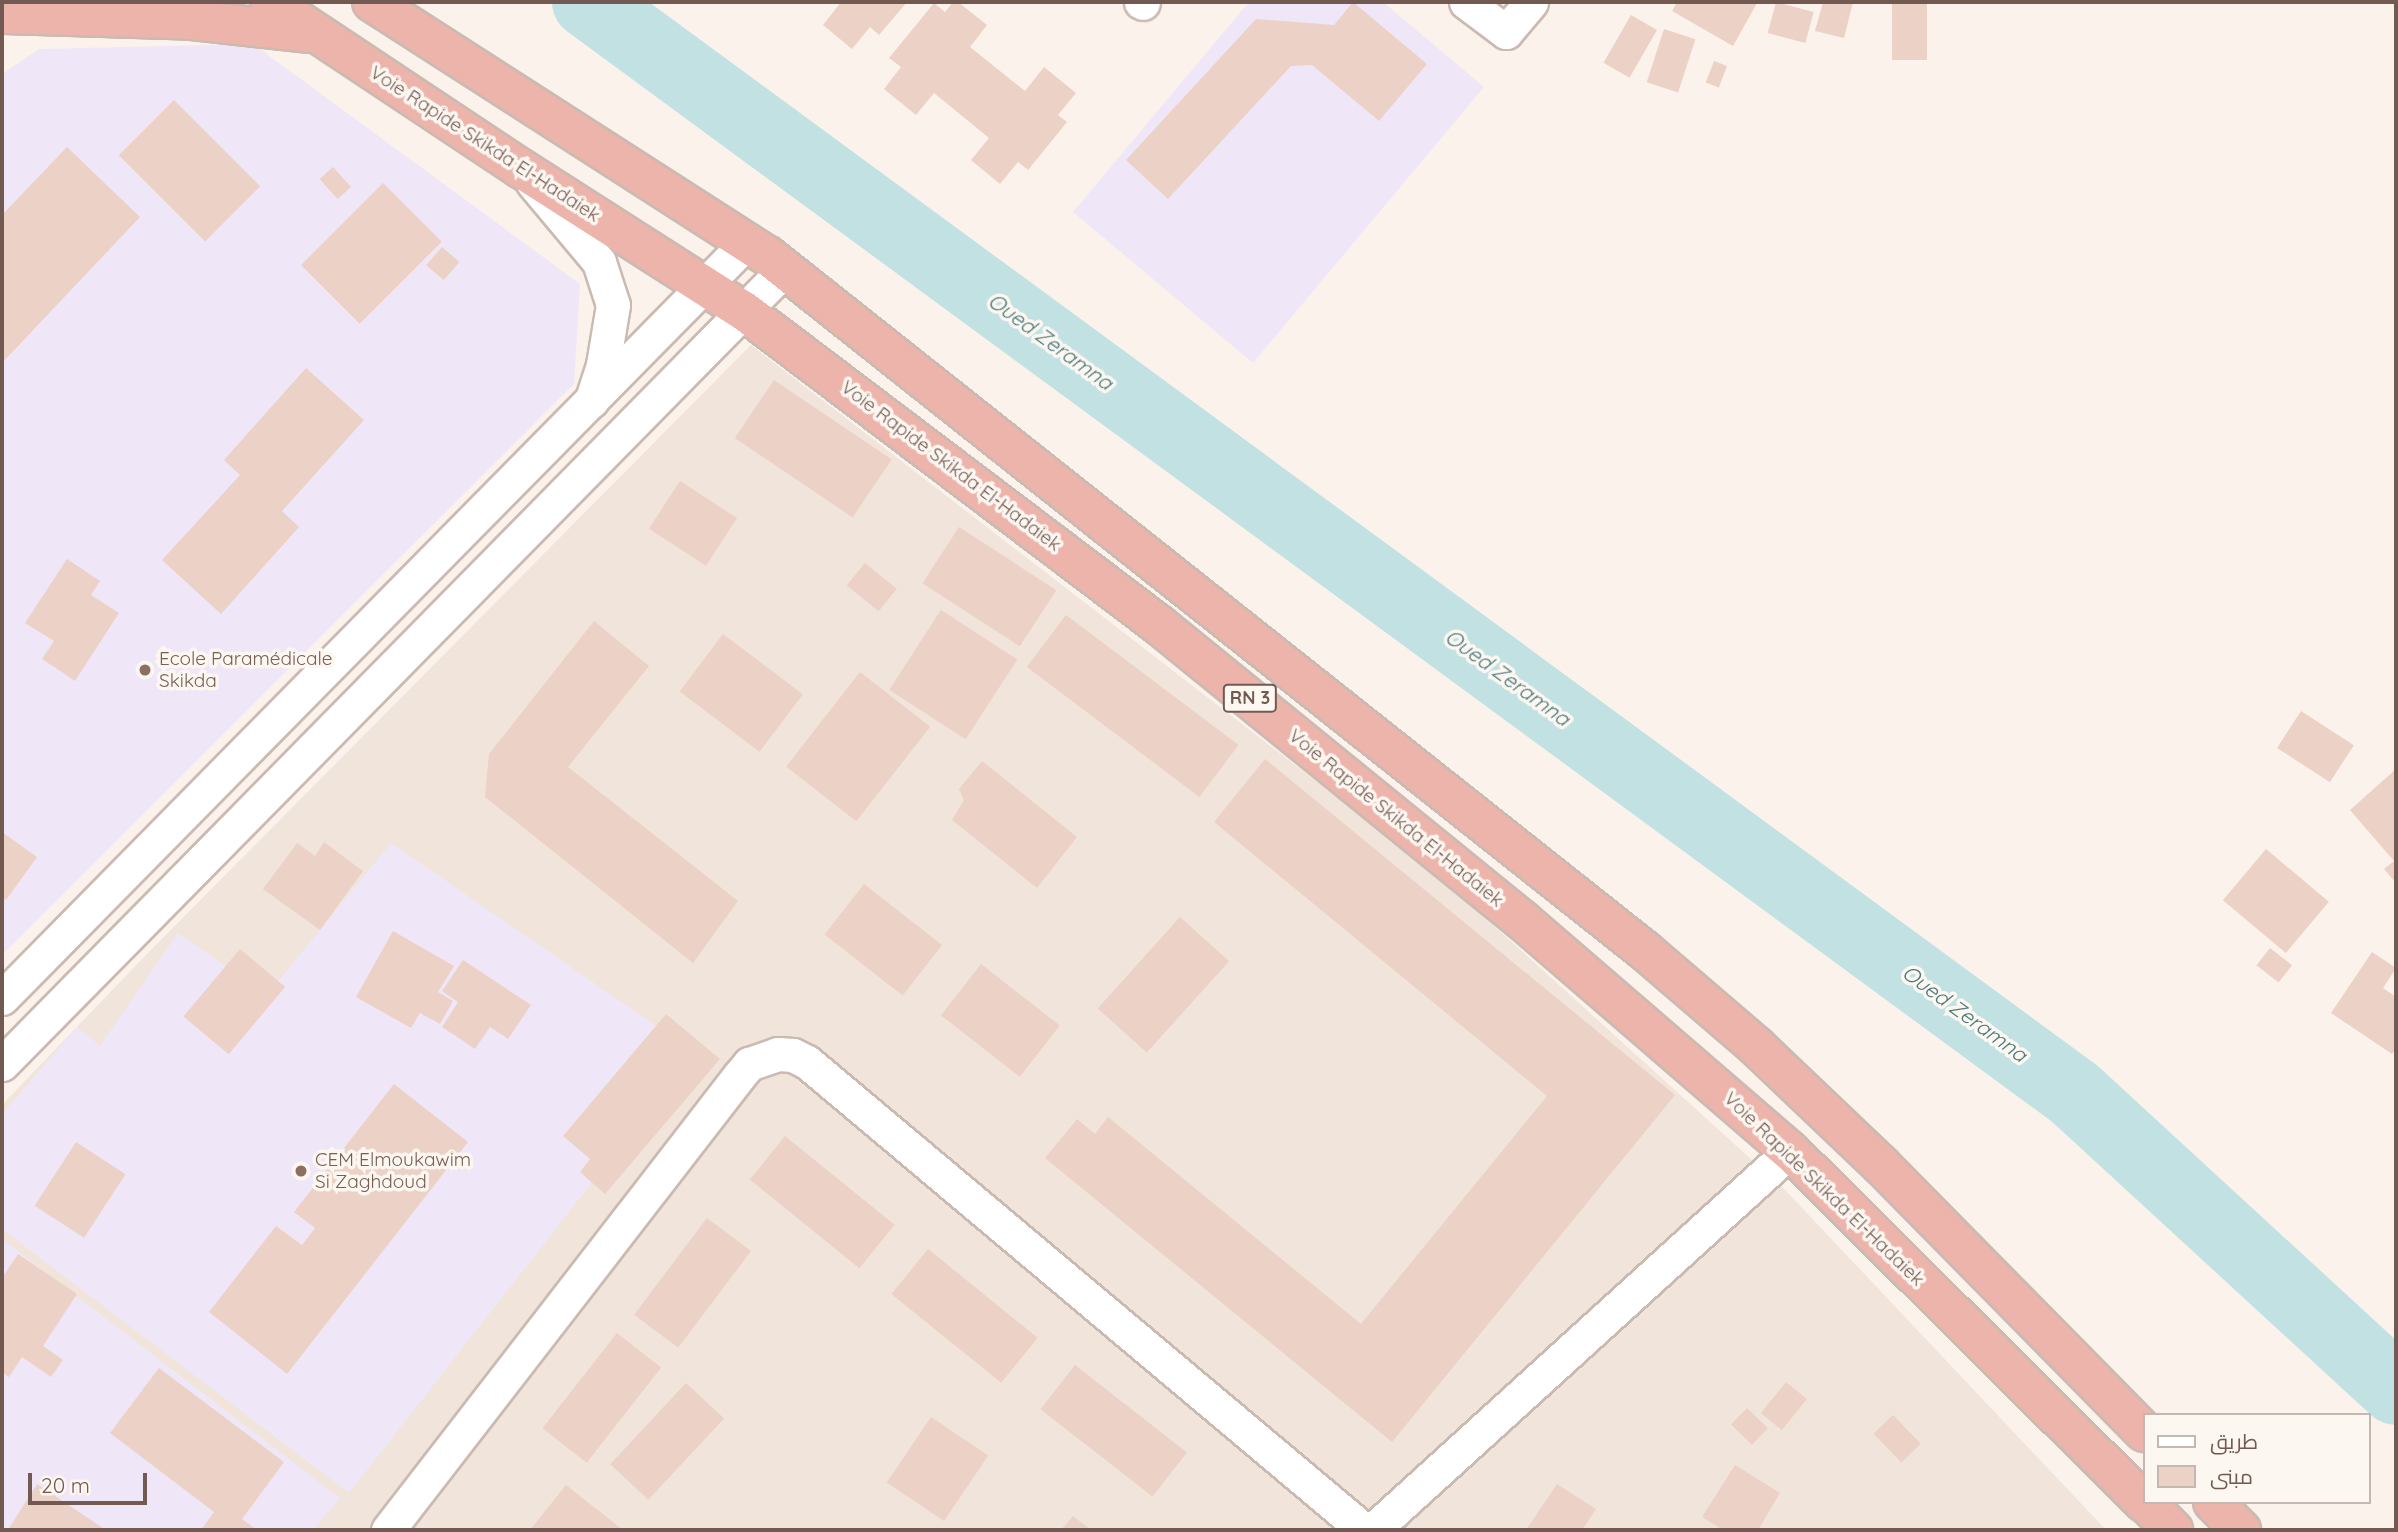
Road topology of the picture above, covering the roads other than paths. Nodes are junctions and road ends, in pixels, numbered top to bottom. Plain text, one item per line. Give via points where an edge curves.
1 (270, 2) edge
2 (372, 2) edge
3 (1466, 2) edge
4 (1531, 2) edge
5 (5, 14) dead end
6 (317, 34) junction
7 (520, 168) junction
8 (748, 241) junction
9 (785, 269) junction
10 (706, 286) junction
11 (744, 311) junction
12 (590, 405) junction
13 (2, 998) edge
14 (2, 1064) edge
15 (1790, 1151) junction
16 (2142, 1430) edge
17 (2142, 1499) edge
18 (2147, 1504) edge
19 (2215, 1504) edge
20 (395, 1528) edge
21 (1364, 1530) edge
22 (1373, 1530) edge
23 (2173, 1530) edge
24 (2241, 1530) edge

1 - 6 highway, Voie Rapide Skikda El-Hadaiek / RN 3
2 - 8 highway, RN 3
3 - 4 street via 1506,32
5 - 6 highway via 192,20
6 - 7 highway, Voie Rapide Skikda El-Hadaiek / RN 3
7 - 10 highway, Voie Rapide Skikda El-Hadaiek / RN 3
7 - 12 street via 599,262 613,306 603,365
8 - 9 highway, RN 3
8 - 10 street
9 - 11 street
9 - 16 highway, RN 3 via 1644,950 1757,1047 1881,1165
10 - 11 highway, Voie Rapide Skikda El-Hadaiek / RN 3
10 - 12 street
11 - 14 street
11 - 15 highway, Voie Rapide Skikda El-Hadaiek / RN 3 via 1170,633 1522,920
12 - 13 street
15 - 17 highway, Voie Rapide Skikda El-Hadaiek / RN 3
15 - 22 street
18 - 23 highway, Voie Rapide Skikda El-Hadaiek / RN 3
19 - 24 highway
20 - 21 street via 739,1076 749,1064 778,1054 807,1062

